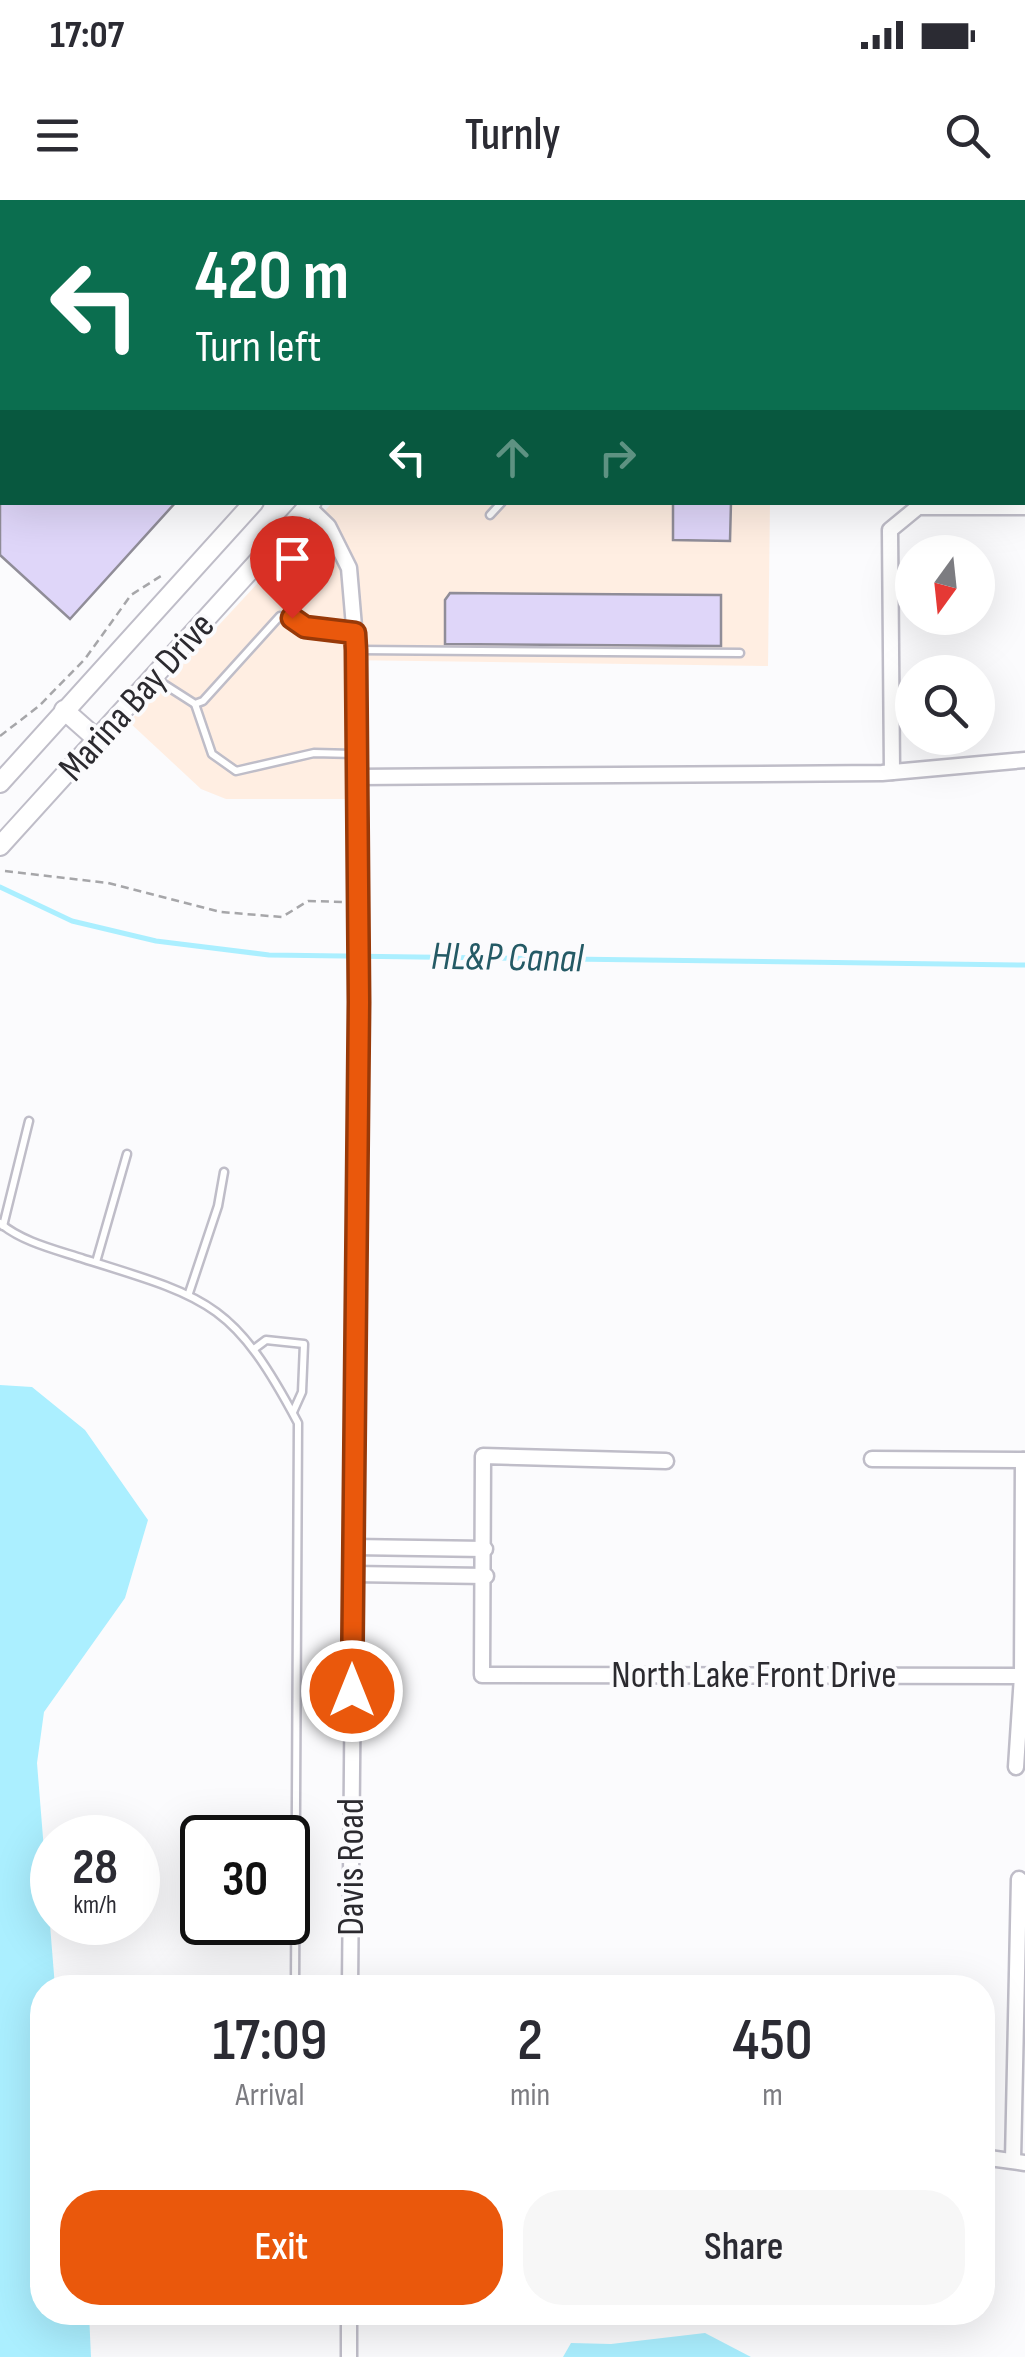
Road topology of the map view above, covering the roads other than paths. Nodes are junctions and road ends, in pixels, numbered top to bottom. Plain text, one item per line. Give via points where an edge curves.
1 (251, 505) edge
2 (307, 505) edge
3 (309, 505) edge
4 (499, 505) edge
5 (1025, 507) edge
6 (490, 515) dead end
7 (355, 633) junction
8 (356, 650) junction
9 (740, 654) dead end
10 (156, 679) junction
11 (195, 704) junction
12 (64, 710) junction
13 (99, 741) junction
14 (357, 754) junction
15 (1025, 760) edge
16 (892, 772) junction
17 (358, 776) junction
18 (0, 783) edge
19 (2, 844) edge
20 (29, 1122) dead end
21 (127, 1154) dead end
22 (224, 1172) dead end
23 (2, 1225) edge
24 (96, 1262) junction
25 (188, 1293) junction
26 (254, 1349) junction
27 (292, 1413) junction
28 (872, 1459) dead end
29 (1024, 1460) edge
30 (666, 1462) dead end
31 (352, 1547) junction
32 (485, 1549) junction
33 (352, 1574) junction
34 (486, 1576) junction
35 (1022, 1676) junction
36 (1016, 1767) dead end
37 (1019, 1879) dead end
38 (296, 1975) edge
39 (350, 1975) edge
40 (1019, 2162) edge
41 (349, 2325) edge
42 (349, 2357) edge

1 - 12 main road, Marina Bay Drive
2 - 10 main road, Marina Bay Drive
3 - 7 street, Davis Road via 346,558
4 - 6 lane
5 - 16 street via 918,507 890,530
7 - 8 street, Davis Road
7 - 11 lane via 305,627 280,616
8 - 9 lane
8 - 14 street, Davis Road
10 - 11 lane
10 - 13 main road, Marina Bay Drive
11 - 14 lane via 212,754 236,771 314,753
12 - 13 main road
12 - 18 main road, Marina Bay Drive
13 - 19 main road, Marina Bay Drive
14 - 17 street, Davis Road
15 - 16 street
16 - 17 street
17 - 31 street, Davis Road via 352,902 359,1002
20 - 23 lane
21 - 24 lane
22 - 25 lane
23 - 24 lane
24 - 25 lane
25 - 26 lane via 224,1312
26 - 27 lane
26 - 27 lane via 266,1340 304,1344 302,1392
27 - 38 lane via 298,1423
28 - 29 street
29 - 35 street
30 - 32 street via 482,1456
31 - 32 street
31 - 33 street, Davis Road
32 - 34 street
33 - 34 street
33 - 39 street, Davis Road
34 - 35 street, North Lake Front Drive via 482,1674
35 - 36 street
37 - 40 street
41 - 42 street

